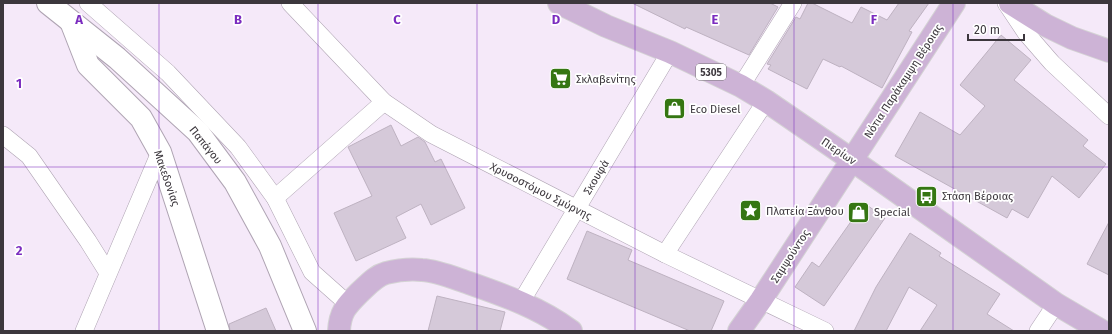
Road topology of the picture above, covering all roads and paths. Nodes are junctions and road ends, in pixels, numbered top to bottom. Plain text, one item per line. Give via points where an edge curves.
1 (48, 3) edge
2 (88, 3) edge
3 (290, 3) edge
4 (559, 3) edge
5 (793, 3) edge
6 (954, 3) edge
7 (1006, 3) edge
8 (1010, 3) edge
9 (72, 24) junction
10 (1109, 51) edge
11 (670, 52) junction
12 (741, 86) junction
13 (766, 101) junction
14 (384, 102) junction
15 (1109, 116) edge
16 (3, 135) edge
17 (160, 152) junction
18 (852, 160) junction
19 (275, 198) junction
20 (577, 210) junction
21 (665, 254) junction
22 (108, 273) junction
23 (761, 300) junction
24 (521, 302) junction
25 (348, 304) junction
26 (1056, 304) junction
27 (215, 329) edge
28 (84, 331) edge
29 (305, 331) edge
30 (339, 331) edge
31 (571, 331) edge
32 (739, 331) edge
33 (825, 331) edge
34 (1038, 331) edge
35 (1102, 331) edge

1 - 9 street, Παπάγου
2 - 19 street, Παπάγου via 168,73 238,147
3 - 14 street, Χρυσοστόμου Σμύρνης
4 - 11 main road, Πιερίων / 5305 via 606,26
5 - 12 street
6 - 18 main road, Νότια Παράκαμψη Βέροιας
7 - 15 street via 1026,33 1052,63
8 - 10 main road via 1045,25
9 - 17 street, Μακεδονίας via 88,64 141,118
9 - 29 street, Παπάγου via 117,58 198,132 235,182 270,246
11 - 12 main road, Πιερίων / 5305
11 - 20 street, Σκουφά
12 - 13 main road, Πιερίων / 5305
13 - 18 main road, Πιερίων / 5305
13 - 21 street
14 - 19 street
14 - 20 street, Χρυσοστόμου Σμύρνης via 437,137
16 - 22 street via 29,156
17 - 22 street
17 - 27 street, Μακεδονίας
18 - 23 main road, Σαμψούντος
18 - 26 main road, Πιερίων / 5305
19 - 25 street, Παπάγου via 312,272
20 - 21 street, Χρυσοστόμου Σμύρνης
20 - 24 street, Σκουφά
21 - 23 street, Χρυσοστόμου Σμύρνης
22 - 28 street
23 - 32 main road, Σαμψούντος
23 - 33 street, Χρυσοστόμου Σμύρνης
24 - 25 main road via 444,274 410,269 376,277
24 - 31 main road
25 - 30 main road via 340,317
26 - 34 street
26 - 35 main road, Πιερίων / 5305

